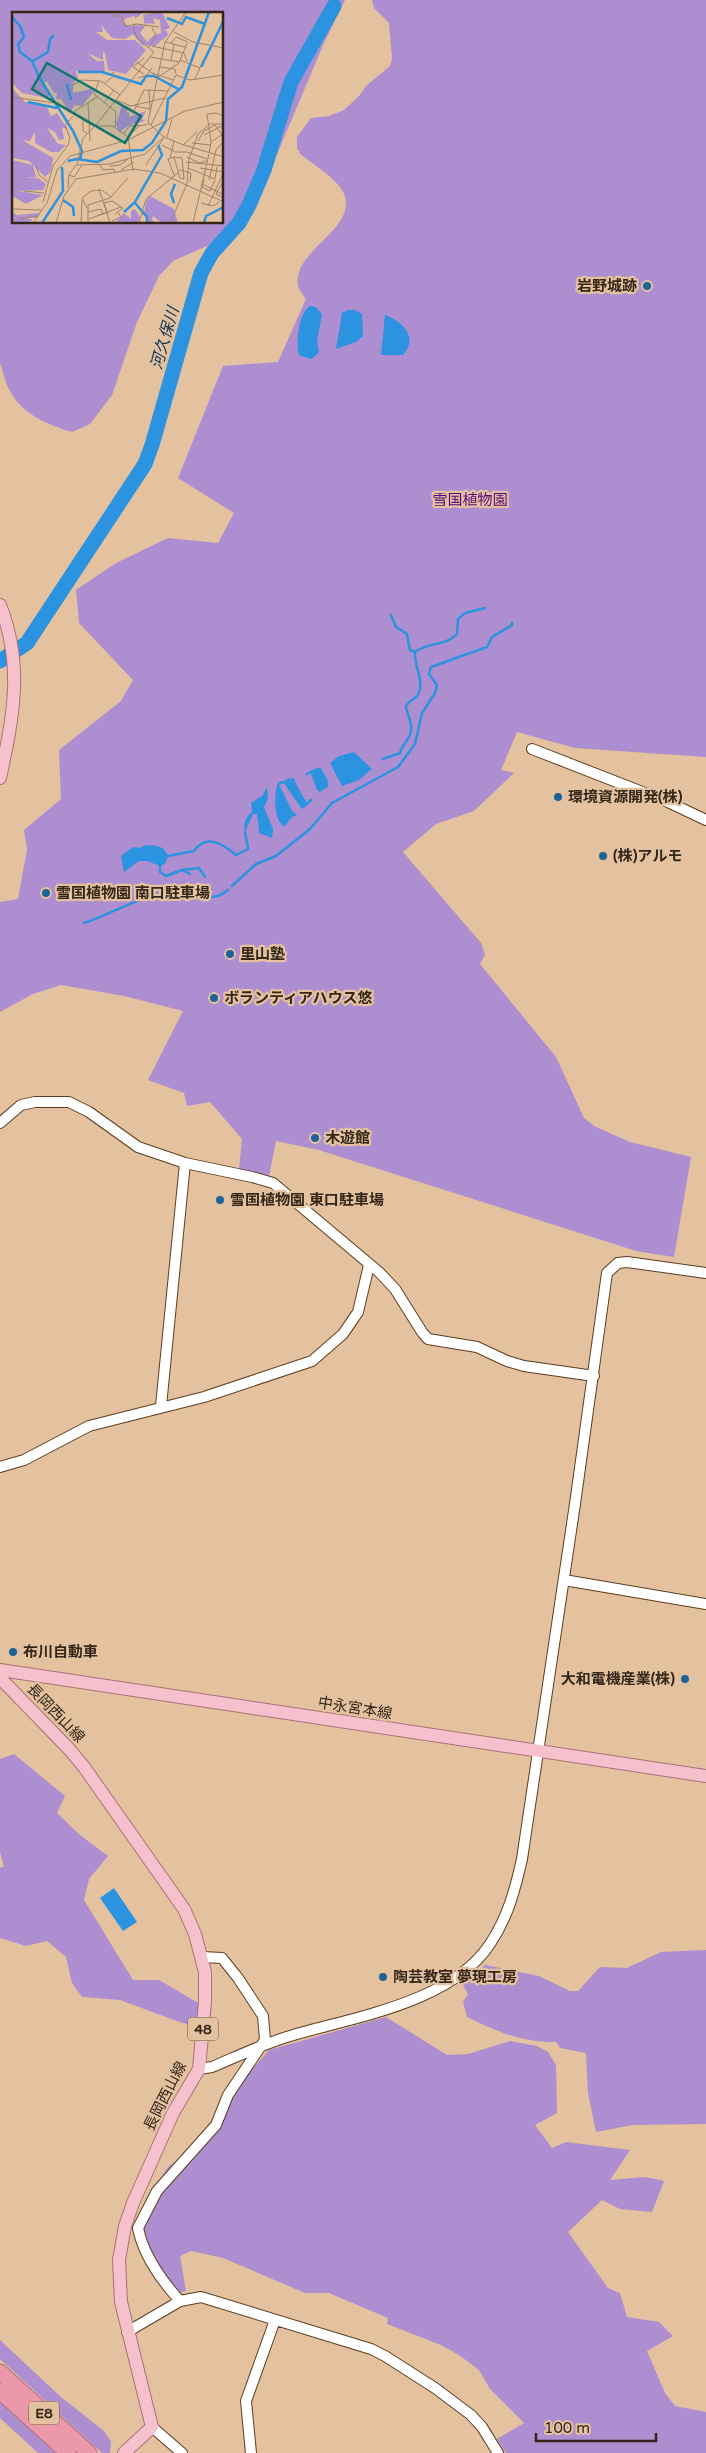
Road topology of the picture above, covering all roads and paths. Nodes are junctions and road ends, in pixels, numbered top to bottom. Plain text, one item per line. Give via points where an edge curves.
1 (0, 605) edge
2 (532, 749) dead end
3 (0, 778) edge
4 (706, 820) edge
5 (0, 1123) edge
6 (185, 1163) junction
7 (369, 1265) junction
8 (706, 1273) edge
9 (594, 1376) junction
10 (161, 1406) junction
11 (0, 1467) edge
12 (564, 1580) junction
13 (706, 1604) edge
14 (0, 1670) edge
15 (0, 1678) edge
16 (538, 1752) junction
17 (706, 1776) edge
18 (202, 1957) junction
19 (262, 2045) junction
20 (199, 2069) junction
21 (180, 2300) junction
22 (275, 2320) junction
23 (127, 2332) junction
24 (0, 2372) edge
25 (0, 2391) edge
26 (152, 2427) junction
27 (68, 2453) edge
28 (89, 2453) edge
29 (124, 2453) edge
30 (182, 2453) edge
31 (251, 2453) edge
32 (498, 2453) edge

1 - 3 main road via 12,647 16,683 14,710
2 - 4 street
5 - 6 street via 21,1105 69,1102 89,1112 138,1147
6 - 7 street via 273,1184
6 - 10 street
7 - 9 street via 395,1289 428,1339 477,1347 507,1362 524,1366
7 - 10 street via 358,1312 343,1334 312,1361 204,1397
8 - 9 street via 627,1262 614,1266 607,1273
9 - 12 street
10 - 11 street via 89,1426 24,1460
12 - 13 street
12 - 16 street
14 - 16 main road, 中永宮本線
15 - 18 main road, 長岡西山線 / 48 via 84,1767 173,1893 190,1922
16 - 17 main road, 中永宮本線
16 - 19 street via 512,1903 490,1944 460,1973 419,1997
18 - 19 street via 222,1958 238,1978 263,2016
18 - 20 main road, 長岡西山線 / 48 via 205,2002
19 - 20 street via 212,2067
19 - 21 street via 228,2096 216,2125 157,2191 138,2228 145,2249 168,2287
20 - 23 main road, 長岡西山線 / 48 via 173,2112 125,2226 119,2282
21 - 22 street via 201,2297
21 - 23 street
22 - 31 street via 246,2400
22 - 32 street via 385,2356 471,2415
23 - 26 main road, 長岡西山線 / 48
24 - 28 highway, E8
25 - 27 highway, E8
26 - 29 main road
26 - 30 street

